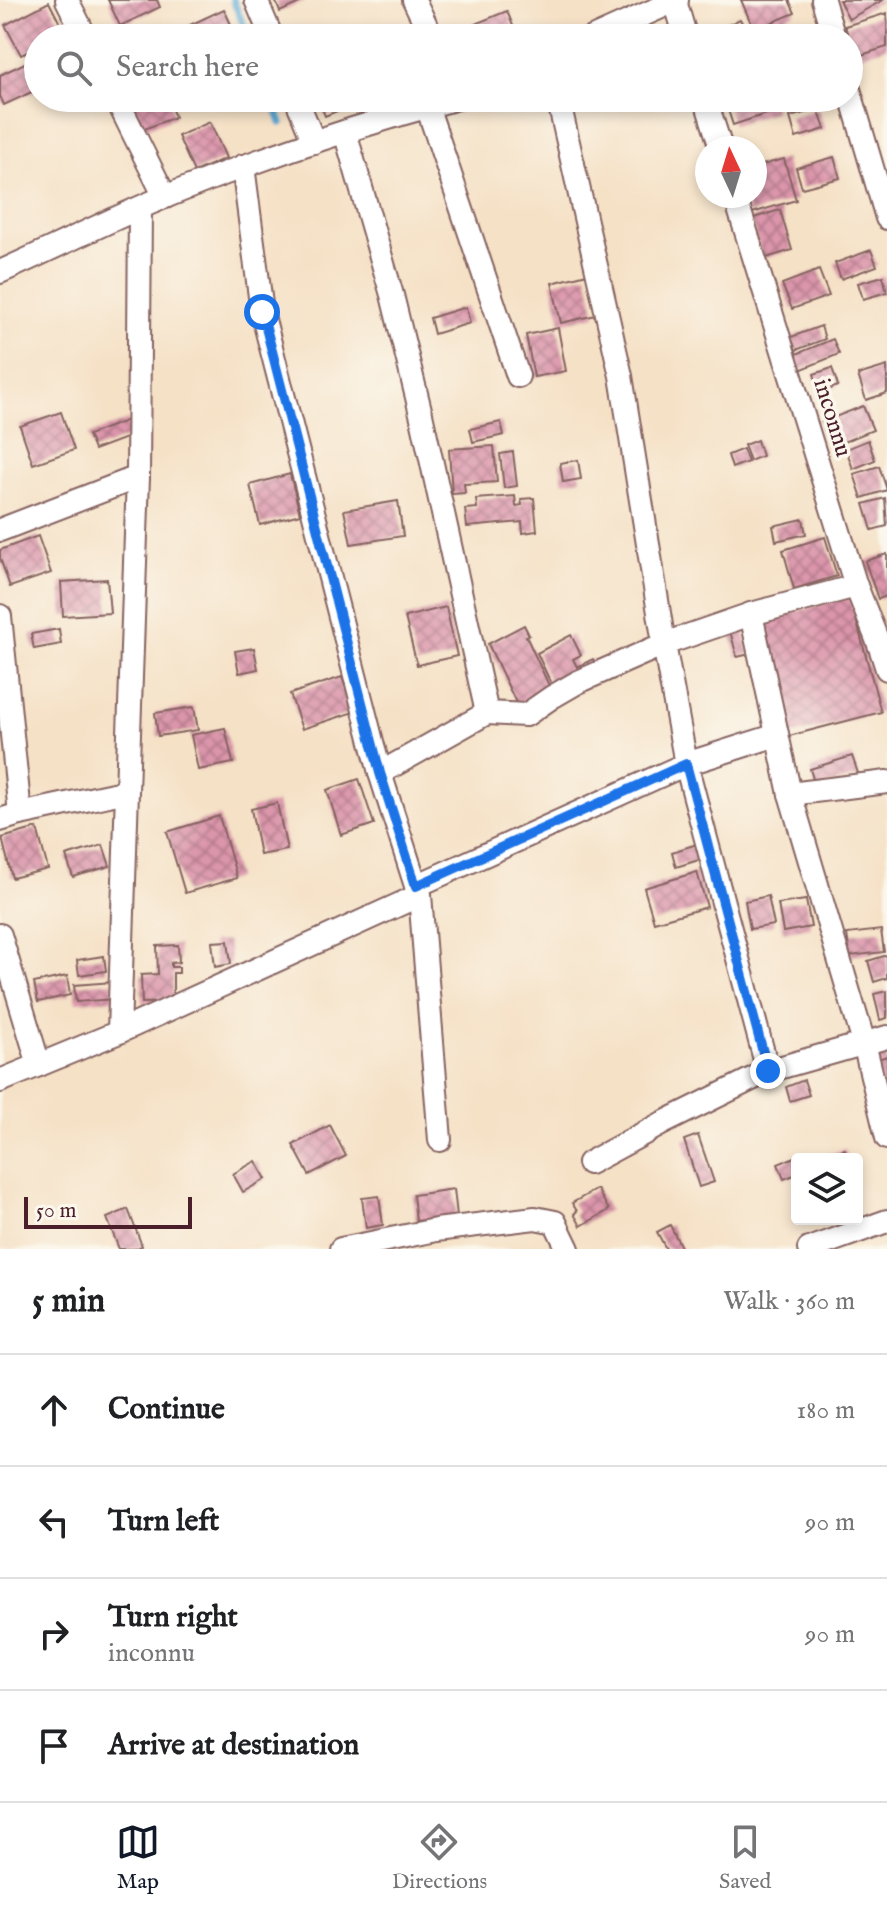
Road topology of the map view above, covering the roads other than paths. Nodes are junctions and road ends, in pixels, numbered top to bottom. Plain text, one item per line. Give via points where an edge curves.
1 (67, 0) edge
2 (256, 0) edge
3 (414, 0) edge
4 (676, 0) edge
5 (823, 0) edge
6 (79, 24) edge
7 (266, 24) edge
8 (425, 24) edge
9 (623, 24) edge
10 (682, 24) edge
11 (830, 24) edge
12 (123, 112) edge
13 (305, 112) edge
14 (408, 112) edge
15 (429, 112) edge
16 (561, 112) edge
17 (709, 112) edge
18 (856, 112) edge
19 (717, 136) edge
20 (322, 140) junction
21 (243, 166) junction
22 (165, 197) junction
23 (140, 208) junction
24 (739, 208) edge
25 (887, 218) edge
26 (0, 272) edge
27 (518, 376) dead end
28 (138, 477) junction
29 (0, 530) edge
30 (856, 586) junction
31 (751, 614) junction
32 (0, 616) edge
33 (664, 644) junction
34 (883, 646) edge
35 (887, 669) edge
36 (487, 713) junction
37 (777, 735) junction
38 (686, 764) junction
39 (380, 773) junction
40 (887, 782) edge
41 (127, 791) junction
42 (790, 794) junction
43 (10, 817) edge
44 (418, 890) junction
45 (0, 935) edge
46 (119, 1032) junction
47 (887, 1037) edge
48 (864, 1043) junction
49 (39, 1065) junction
50 (768, 1071) junction
51 (0, 1081) edge
52 (887, 1138) edge
53 (440, 1140) dead end
54 (589, 1163) dead end
55 (887, 1221) edge
56 (341, 1249) edge
57 (568, 1249) edge
58 (809, 1249) edge

1 - 6 street
2 - 7 street
3 - 8 street
4 - 9 street
4 - 10 street
5 - 11 street
12 - 22 street
13 - 20 street
14 - 20 street
15 - 27 street
16 - 33 street via 621,376
17 - 19 street
18 - 25 street
20 - 21 street
20 - 36 street via 392,295
21 - 22 street
21 - 39 street via 262,312
22 - 23 street
23 - 26 street
23 - 28 street
24 - 30 street, inconnu
28 - 29 street
28 - 41 street
30 - 31 street
30 - 34 street, inconnu
31 - 33 street
31 - 37 street
32 - 43 street
33 - 36 street via 578,682 526,715
33 - 38 street
34 - 35 street, inconnu
36 - 39 street
37 - 38 street
37 - 42 street
38 - 44 street
38 - 50 street
39 - 44 street
40 - 42 street
41 - 43 street
41 - 46 street
42 - 48 street
44 - 46 street
44 - 53 street
45 - 49 street
46 - 49 street
47 - 48 street
48 - 50 street
48 - 52 street
49 - 51 street
50 - 54 street
55 - 58 street
56 - 57 street via 535,1218 555,1222

